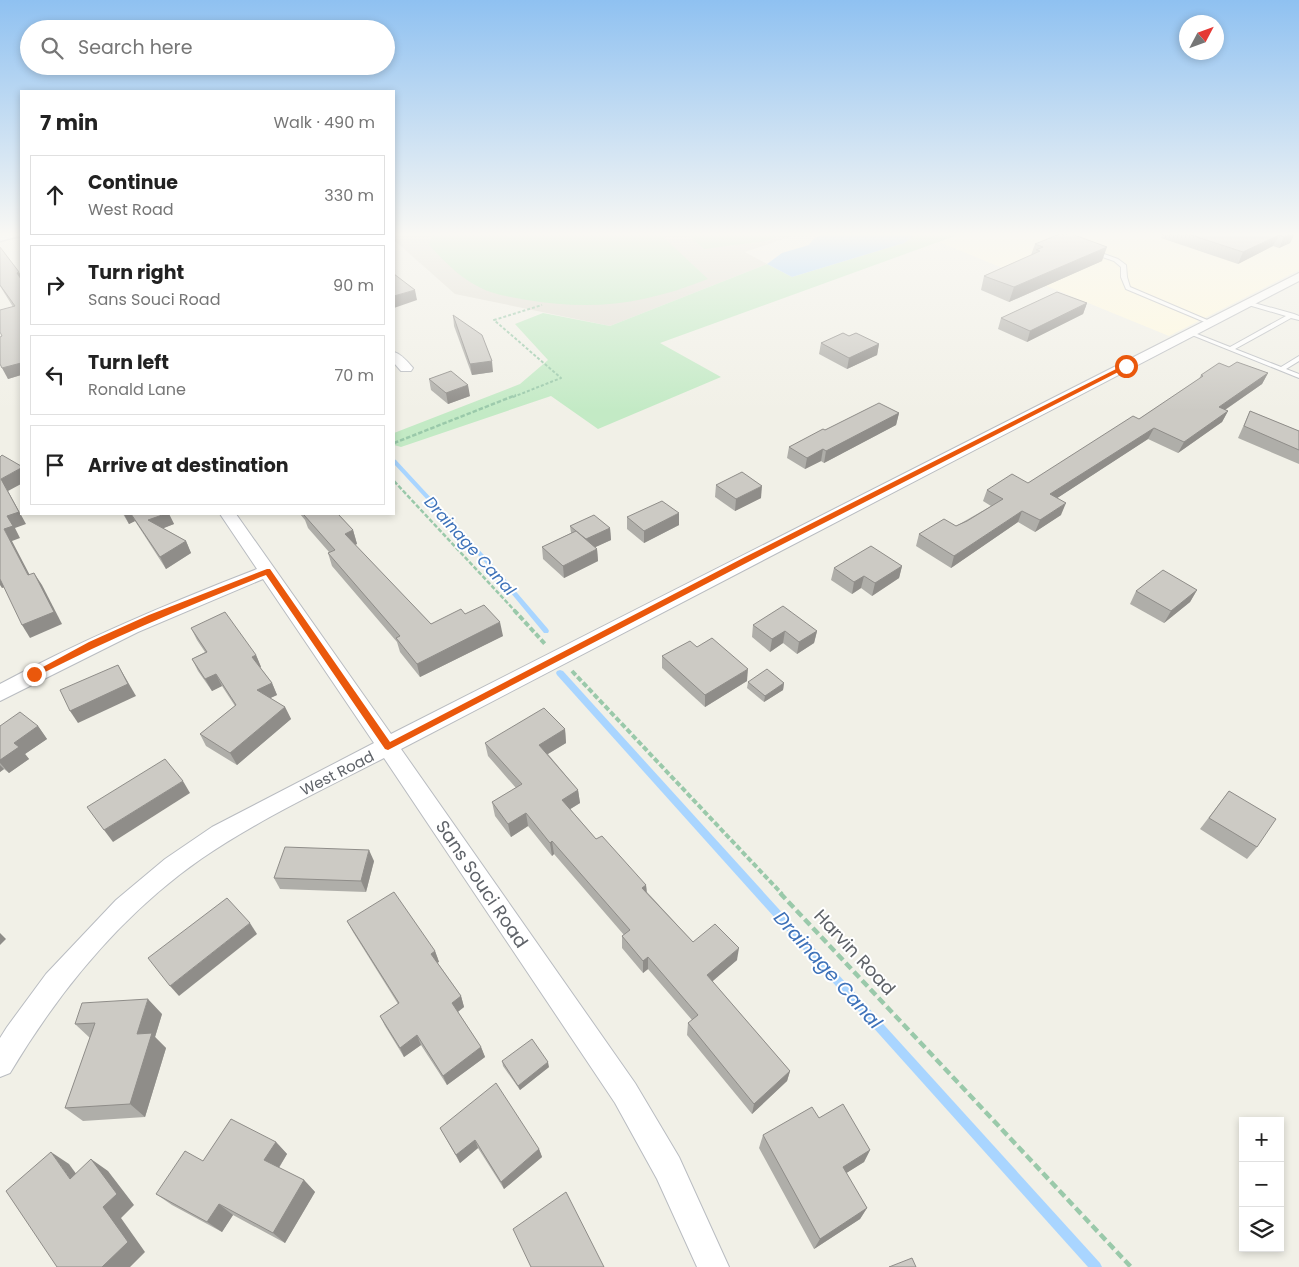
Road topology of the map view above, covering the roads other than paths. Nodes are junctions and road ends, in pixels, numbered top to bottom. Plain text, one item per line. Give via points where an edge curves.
1 (1138, 292) edge
2 (1268, 292) edge
3 (1247, 303) junction
4 (1292, 315) junction
5 (1299, 318) edge
6 (1209, 322) junction
7 (1190, 333) junction
8 (1230, 349) junction
9 (395, 357) edge
10 (1299, 358) edge
11 (406, 368) dead end
12 (1281, 369) junction
13 (1299, 376) edge
14 (229, 515) edge
15 (267, 571) junction
16 (558, 657) joint
17 (0, 693) edge
18 (388, 747) junction
19 (0, 1063) edge
20 (713, 1267) edge

1 - 6 lane
2 - 3 street, West Road
3 - 4 lane
3 - 6 street, West Road
4 - 5 lane
4 - 8 lane
6 - 7 street, West Road
7 - 8 lane
7 - 16 street, West Road
8 - 12 lane
9 - 11 street
10 - 12 lane
12 - 13 lane
14 - 15 street, Sans Souci Road
15 - 17 street via 92,644
15 - 18 street, Sans Souci Road
16 - 18 street, West Road
18 - 19 street, West Road via 250,817 172,867 79,955
18 - 20 street, Sans Souci Road via 625,1093 668,1168

